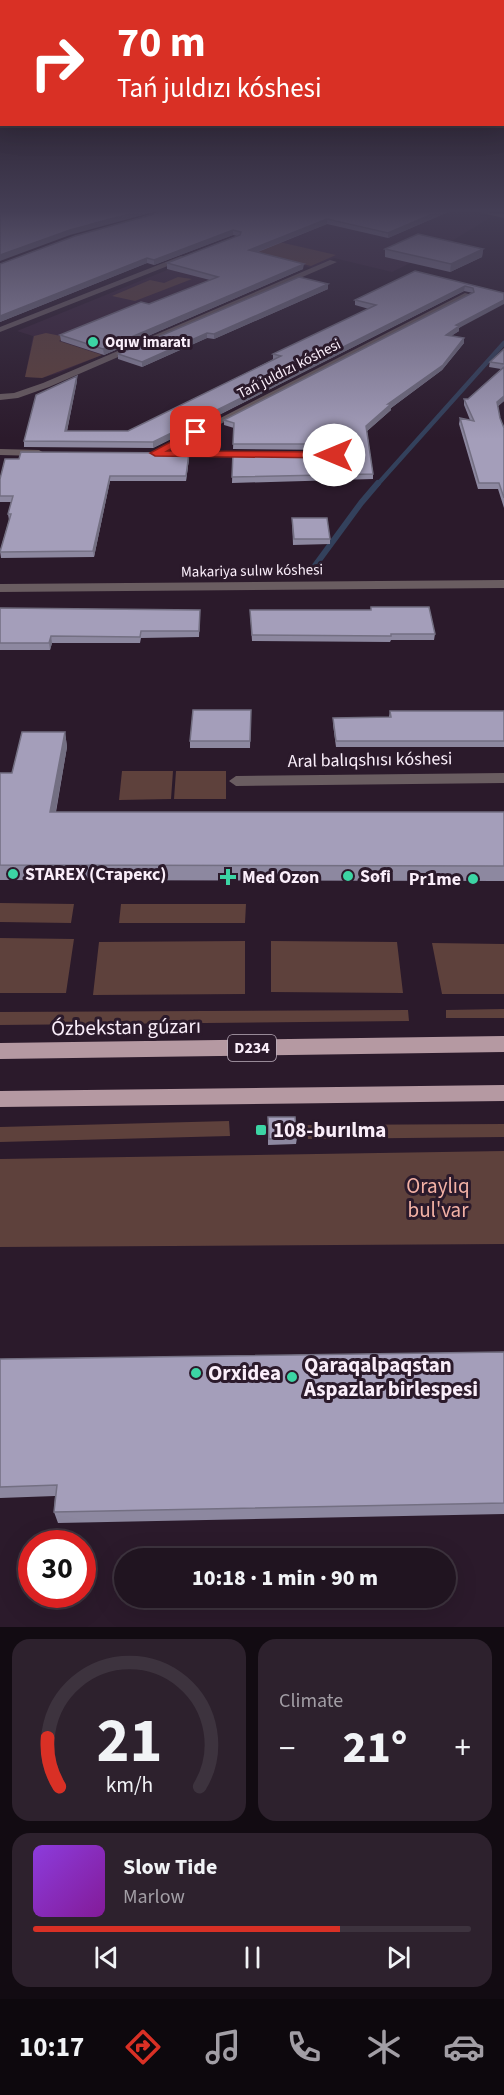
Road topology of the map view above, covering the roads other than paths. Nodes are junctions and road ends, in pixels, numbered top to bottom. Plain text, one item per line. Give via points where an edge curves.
1 (109, 288) edge
2 (272, 288) edge
3 (468, 295) edge
4 (0, 330) edge
5 (0, 397) edge
6 (0, 452) edge
7 (48, 453) edge
8 (143, 453) edge
9 (155, 453) junction
10 (262, 454) edge
11 (504, 584) edge
12 (0, 588) edge
13 (504, 778) edge
14 (236, 781) dead end
15 (504, 1044) edge
16 (0, 1052) edge
17 (504, 1094) edge
18 (0, 1099) edge

1 - 4 street
2 - 5 street via 45,385
3 - 9 street, Tań juldızı kóshesi
6 - 7 street
8 - 9 street, Tań juldızı kóshesi
9 - 10 street, Tań juldızı kóshesi
11 - 12 street, Makariya sulıw kóshesi
13 - 14 street, Aral balıqshısı kóshesi
15 - 16 main road, Ózbekstan gúzarı / D234
17 - 18 main road

